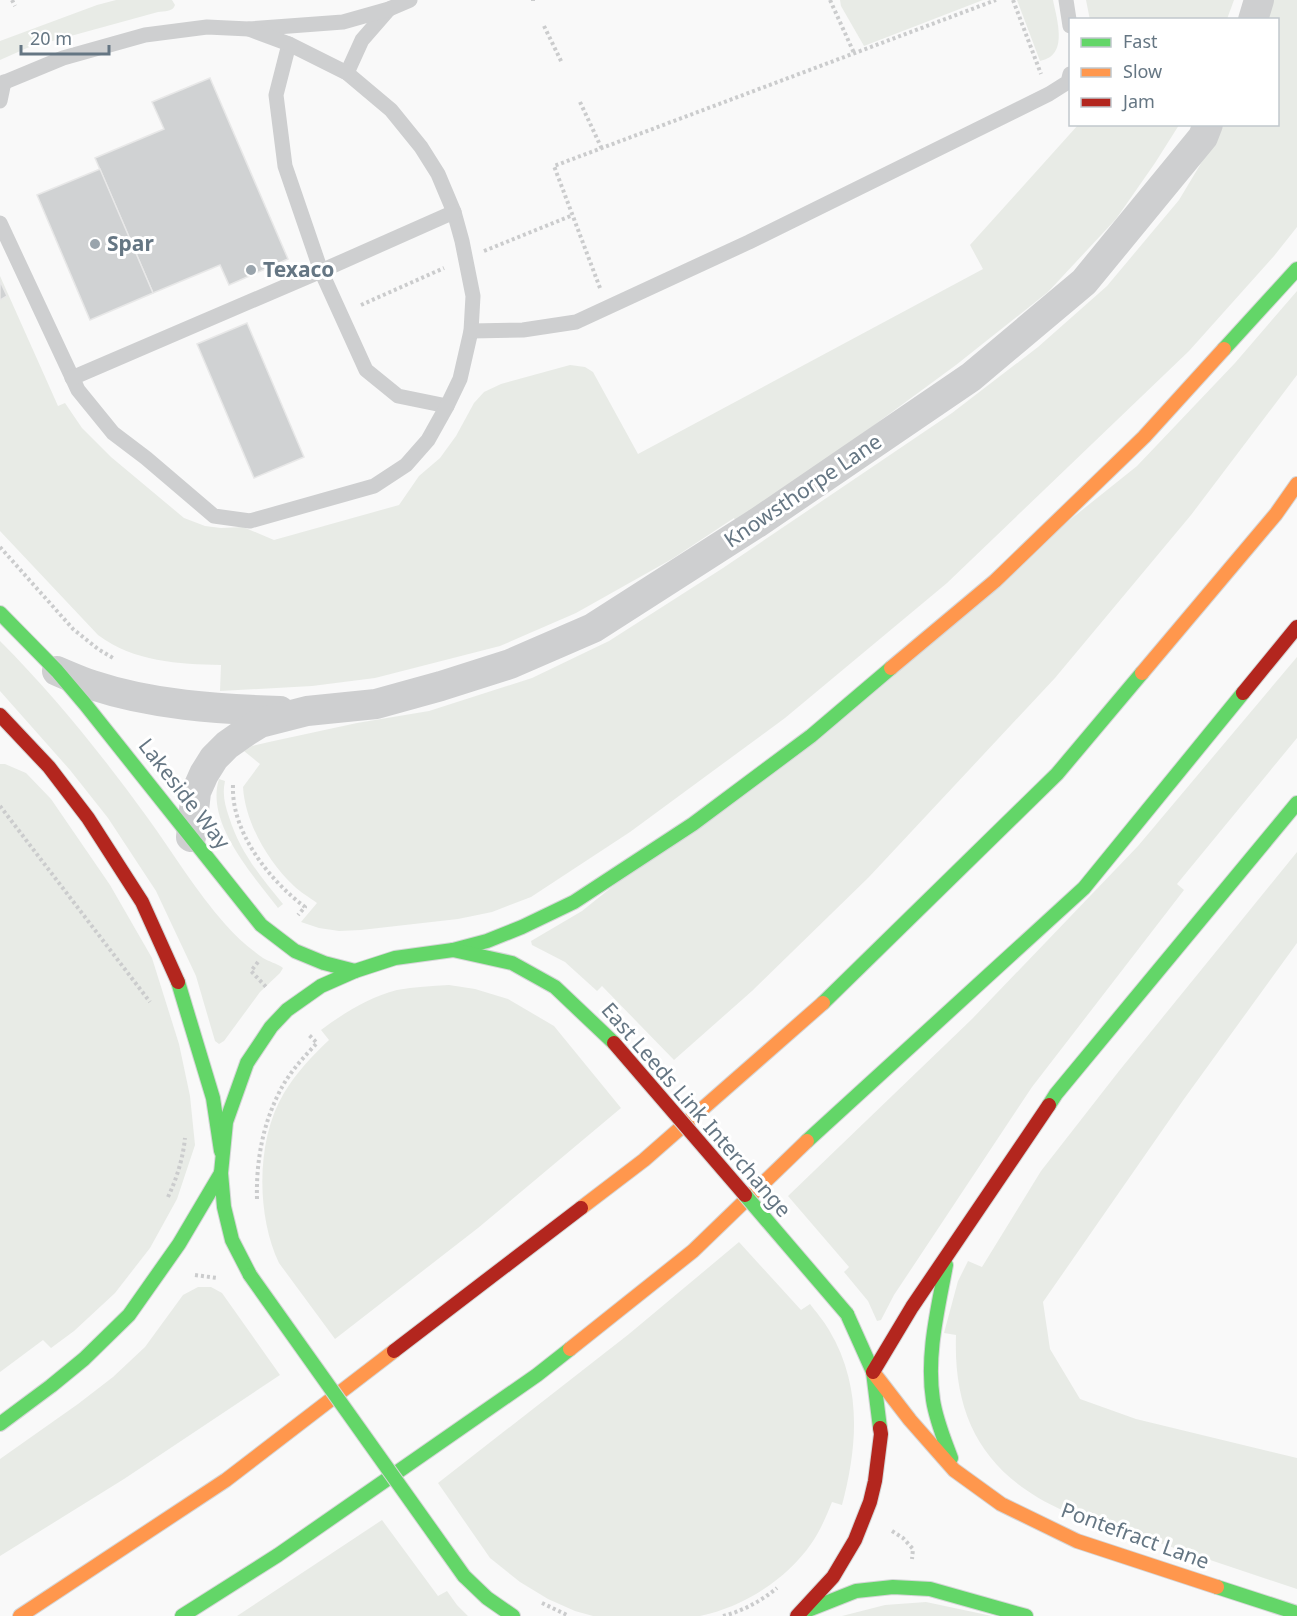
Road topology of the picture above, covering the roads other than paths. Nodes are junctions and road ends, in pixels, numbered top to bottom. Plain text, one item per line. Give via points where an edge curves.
1 (410, 0) edge
2 (1066, 0) edge
3 (1259, 0) edge
4 (388, 9) junction
5 (1069, 18) edge
6 (1253, 18) edge
7 (249, 29) junction
8 (289, 44) junction
9 (347, 73) junction
10 (1069, 79) edge
11 (2, 83) edge
12 (0, 101) edge
13 (1207, 126) edge
14 (454, 212) junction
15 (0, 223) edge
16 (1297, 269) edge
17 (321, 272) junction
18 (471, 331) junction
19 (72, 378) junction
20 (447, 406) junction
21 (1297, 484) edge
22 (0, 613) edge
23 (1297, 627) edge
24 (57, 671) junction
25 (307, 711) junction
26 (0, 715) edge
27 (9, 744) dead end
28 (27, 744) junction
29 (1297, 803) edge
30 (191, 837) junction
31 (453, 950) junction
32 (355, 971) junction
33 (222, 1156) junction
34 (220, 1173) junction
35 (949, 1251) junction
36 (873, 1372) junction
37 (0, 1424) edge
38 (954, 1470) junction
39 (1297, 1613) edge
40 (799, 1615) edge
41 (20, 1616) edge
42 (182, 1616) edge
43 (513, 1616) edge
44 (1026, 1616) edge

1 - 4 lane
2 - 5 lane
3 - 6 street
4 - 7 lane via 343,22
4 - 9 lane via 362,40
7 - 8 lane
7 - 11 lane via 207,27 145,35 63,58
8 - 9 lane
8 - 17 lane via 276,95 285,166
9 - 14 lane via 391,110 421,147
10 - 18 lane via 1049,94 607,309 576,322 523,330
11 - 12 lane
13 - 25 street, Knowsthorpe Lane via 1203,137 1084,282 971,377 757,524 593,628 510,664 376,704
14 - 17 lane
14 - 18 lane via 473,296
15 - 19 lane
16 - 31 main road via 1144,437 995,581 811,736 693,824 574,902 487,941
17 - 19 lane
17 - 20 lane via 366,370 398,396
18 - 20 lane via 460,379
19 - 20 lane via 113,433 214,516 249,521 374,486 406,465 428,440
21 - 41 main road via 1057,774 829,998 644,1160 235,1473
22 - 24 main road, Lakeside Way
23 - 42 main road via 1084,888 827,1122 693,1251 537,1375 278,1555
24 - 25 street, Knowsthorpe Lane via 92,685 196,707
24 - 30 main road, Lakeside Way
25 - 30 street, Knowsthorpe Lane via 260,723 214,758 196,792
26 - 28 main road
27 - 28 main road
28 - 33 main road via 88,818 142,902 176,974 213,1098
29 - 35 main road via 1056,1095
30 - 32 main road, Lakeside Way via 261,925 295,951
31 - 32 main road, East Leeds Link Interchange via 395,958
31 - 36 main road, East Leeds Link Interchange, bridge via 512,963 555,987 614,1043 847,1314
32 - 33 main road, East Leeds Link Interchange via 321,986 287,1010 272,1027 247,1063 226,1122
33 - 34 main road, East Leeds Link Interchange
34 - 37 main road via 180,1242 129,1315 90,1354
34 - 43 main road, East Leeds Link Interchange, bridge via 232,1240 250,1275 464,1576
35 - 36 main road
35 - 38 main road via 932,1358 932,1390
36 - 38 main road, Pontefract Lane
36 - 40 main road, East Leeds Link Interchange via 880,1434 870,1502 855,1540 833,1577
38 - 39 main road, Pontefract Lane via 1001,1504 1077,1541
40 - 44 main road via 856,1591 909,1587 930,1589

